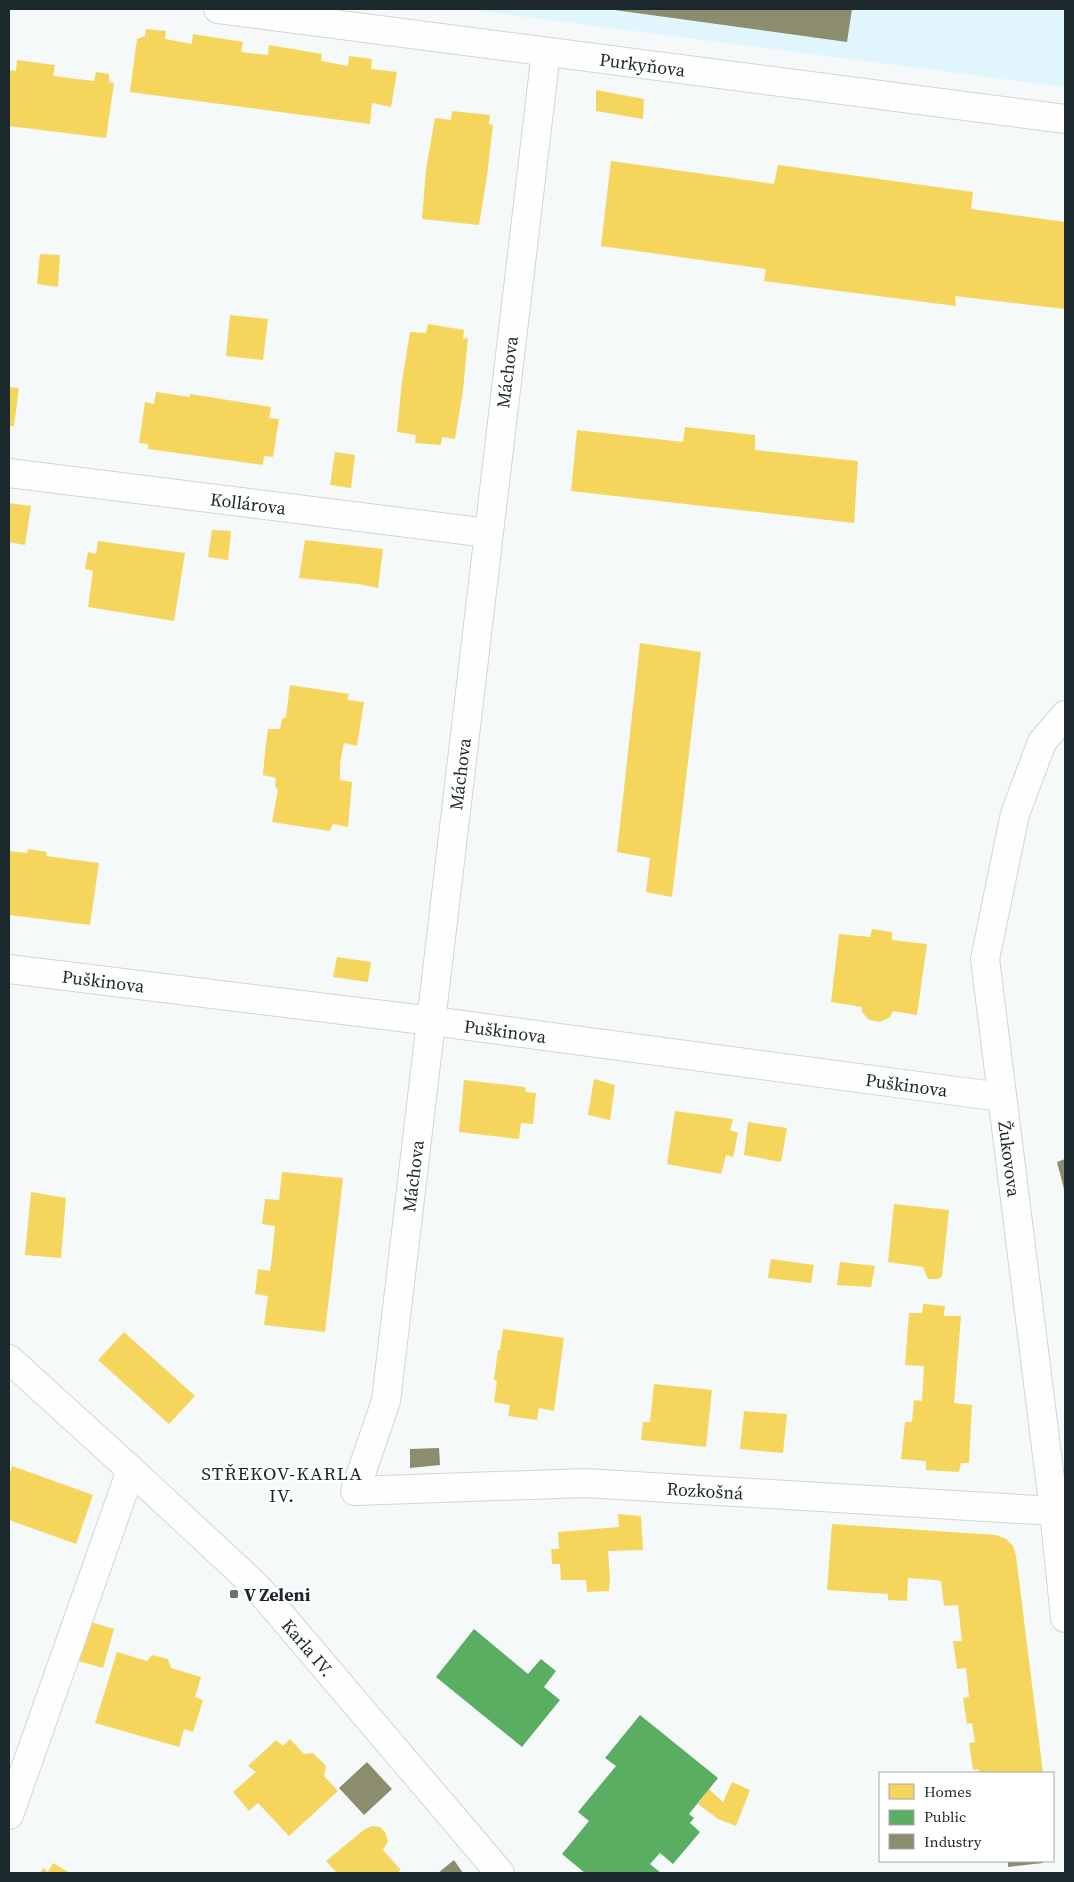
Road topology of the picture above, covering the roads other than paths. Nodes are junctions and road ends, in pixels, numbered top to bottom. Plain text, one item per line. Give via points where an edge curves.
1 (218, 9) edge
2 (546, 52) junction
3 (1065, 119) edge
4 (9, 474) edge
5 (488, 533) junction
6 (1065, 715) edge
7 (9, 969) edge
8 (432, 1020) junction
9 (1001, 1097) junction
10 (9, 1360) edge
11 (131, 1470) junction
12 (355, 1491) joint
13 (1054, 1511) junction
14 (1065, 1618) edge
15 (9, 1815) edge
16 (500, 1873) edge

1 - 2 street, Purkyňova
2 - 3 street, Purkyňova
2 - 5 street, Máchova
4 - 5 street, Kollárova
5 - 8 street, Máchova
6 - 9 street, Žukovova via 1042,742 1015,814 985,959
7 - 8 street, Puškinova
8 - 9 street, Puškinova
8 - 12 street, Máchova via 386,1401
9 - 13 street, Žukovova
10 - 11 street, Karla IV.
11 - 15 street
11 - 16 street, Karla IV. via 256,1586
12 - 13 street, Rozkošná via 585,1483
13 - 14 street, Žukovova

